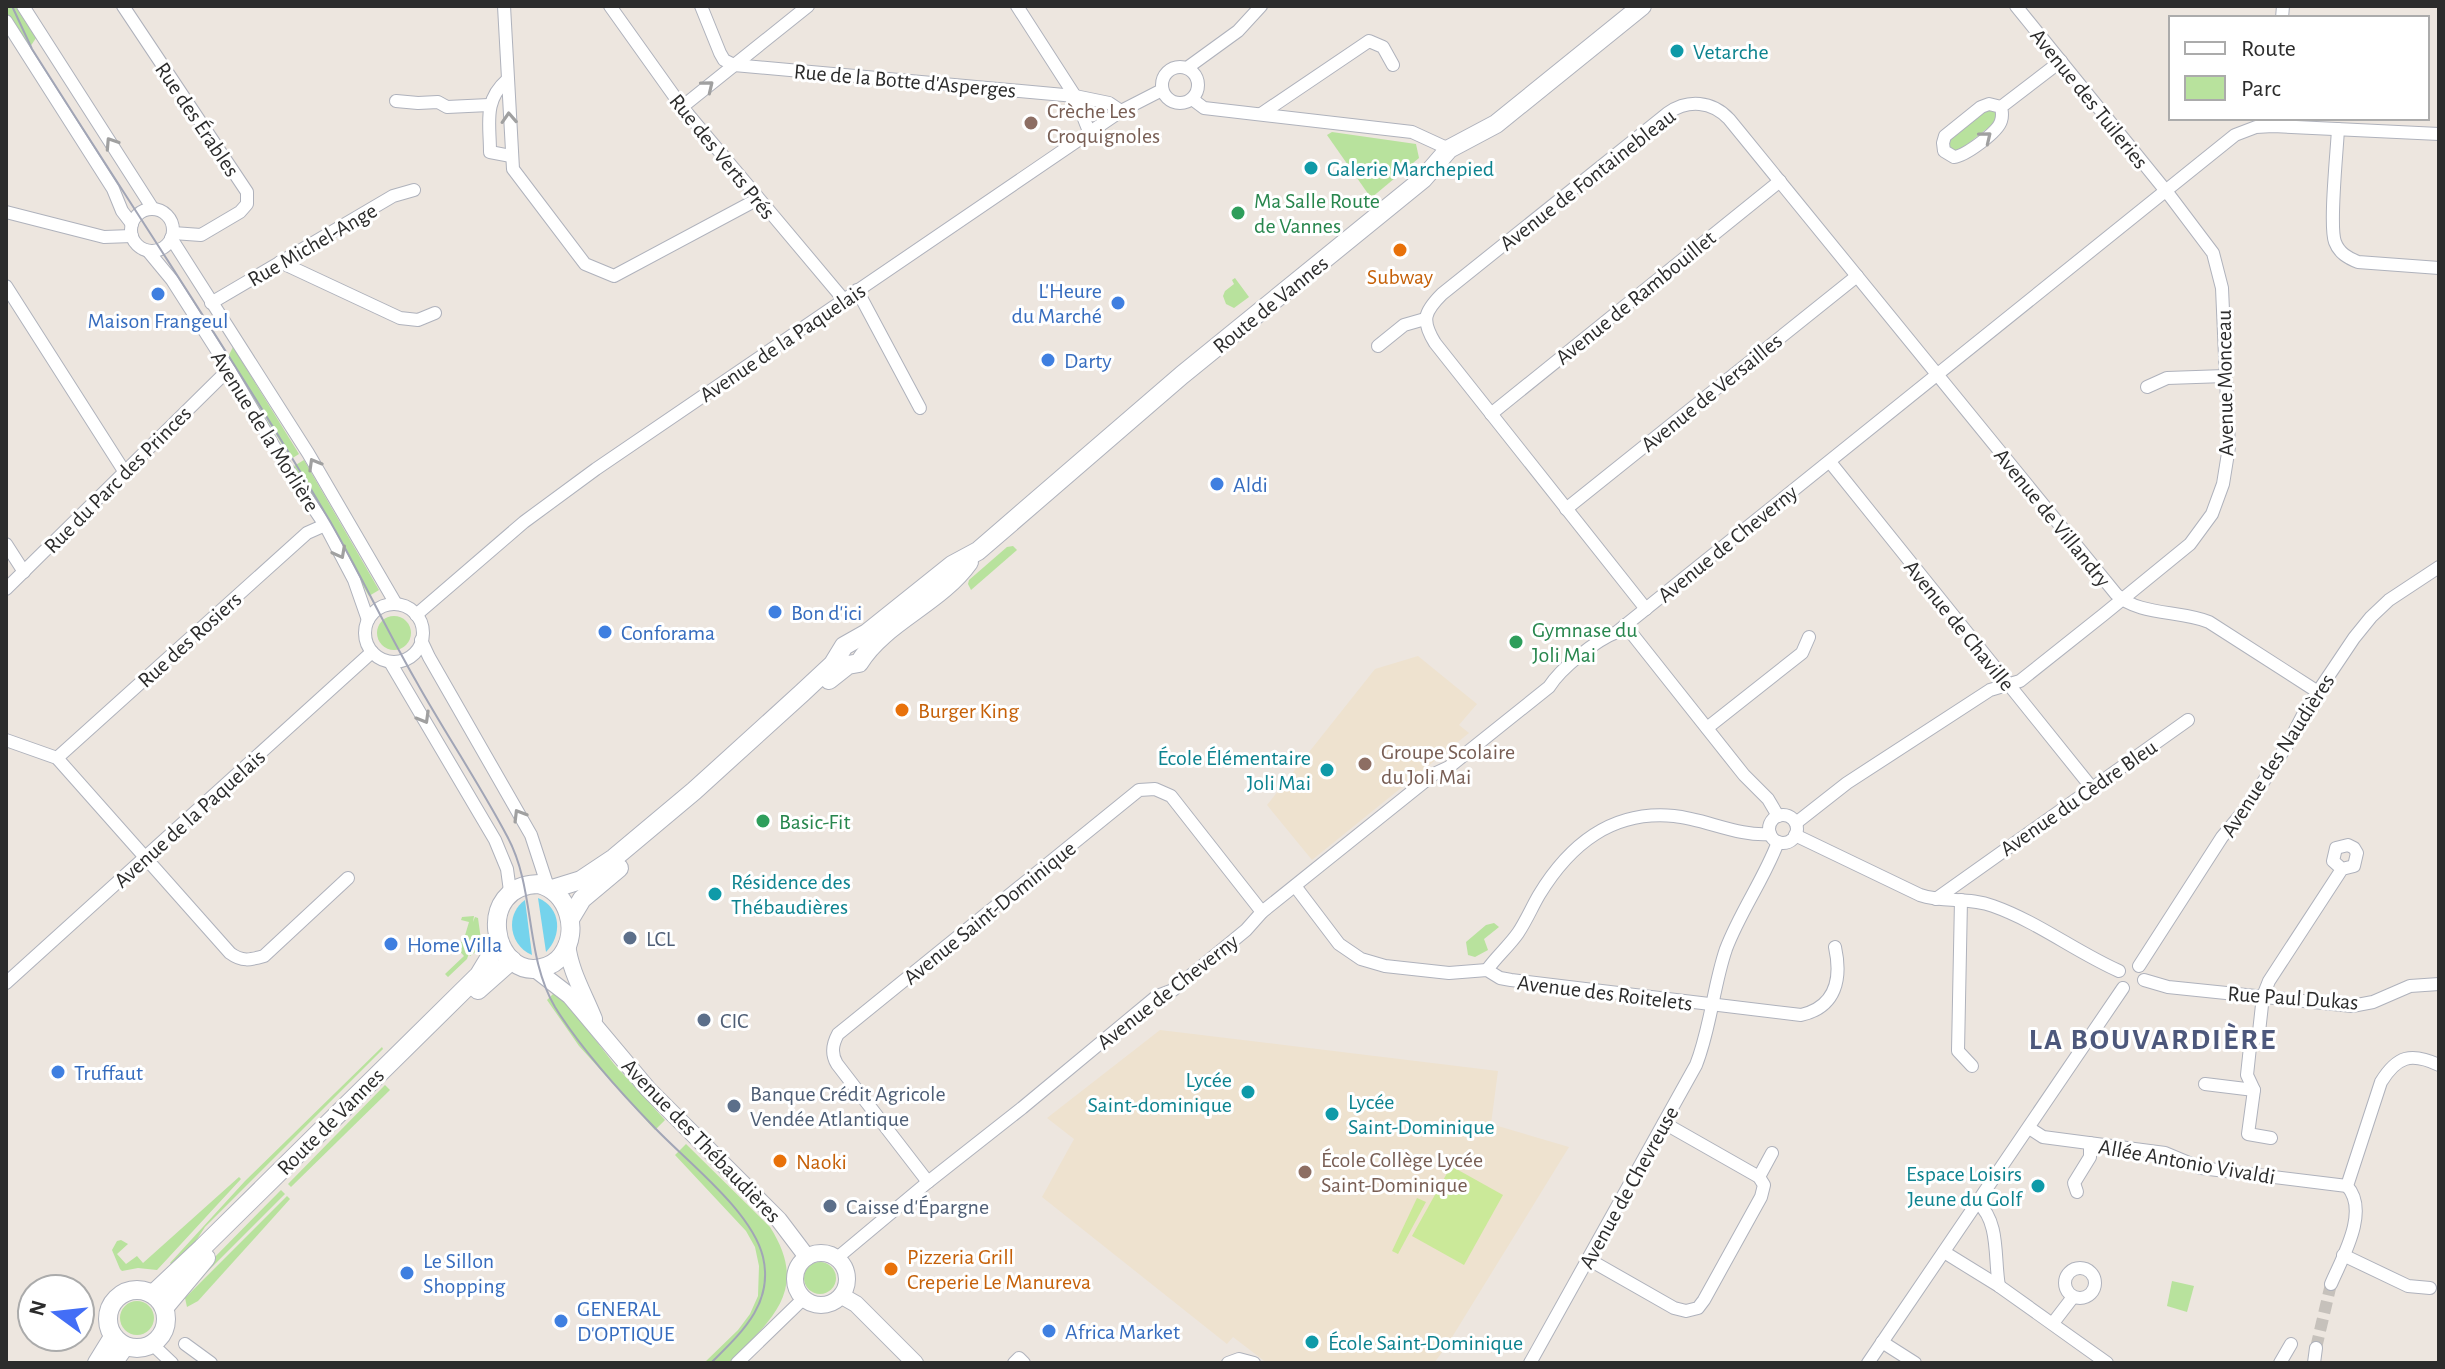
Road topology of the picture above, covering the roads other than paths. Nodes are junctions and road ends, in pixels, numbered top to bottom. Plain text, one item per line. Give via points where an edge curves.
1 (23, 6) edge
2 (123, 6) edge
3 (504, 6) edge
4 (610, 6) edge
5 (701, 6) edge
6 (808, 6) edge
7 (1017, 6) edge
8 (1642, 6) edge
9 (2016, 6) edge
10 (1258, 7) edge
11 (6, 21) edge
12 (2061, 61) junction
13 (734, 65) junction
14 (1393, 65) dead end
15 (1187, 68) junction
16 (507, 80) junction
17 (1162, 90) junction
18 (1075, 96) junction
19 (1192, 99) junction
20 (396, 101) dead end
21 (489, 105) junction
22 (682, 107) junction
23 (2001, 107) junction
24 (1121, 111) junction
25 (1261, 114) junction
26 (2264, 122) edge
27 (2338, 129) junction
28 (1090, 134) junction
29 (2439, 134) edge
30 (1449, 149) junction
31 (511, 156) junction
32 (1780, 181) junction
33 (414, 190) dead end
34 (2165, 190) junction
35 (758, 199) junction
36 (153, 209) junction
37 (6, 212) edge
38 (132, 230) junction
39 (172, 236) junction
40 (148, 251) junction
41 (280, 262) junction
42 (2439, 268) edge
43 (1857, 276) junction
44 (6, 286) edge
45 (857, 290) junction
46 (844, 300) junction
47 (211, 303) junction
48 (435, 313) dead end
49 (1425, 319) junction
50 (1378, 346) dead end
51 (230, 371) junction
52 (1937, 375) junction
53 (2225, 376) junction
54 (2147, 387) dead end
55 (920, 408) dead end
56 (1491, 414) junction
57 (1830, 462) junction
58 (124, 471) junction
59 (1566, 509) junction
60 (325, 525) junction
61 (6, 544) edge
62 (2439, 567) edge
63 (24, 572) junction
64 (6, 589) edge
65 (2122, 600) junction
66 (396, 604) junction
67 (1646, 609) junction
68 (416, 615) junction
69 (368, 620) junction
70 (1625, 625) junction
71 (1809, 637) dead end
72 (421, 640) junction
73 (372, 652) junction
74 (851, 655) junction
75 (390, 662) junction
76 (2008, 685) junction
77 (2318, 692) junction
78 (2188, 720) dead end
79 (1707, 728) junction
80 (6, 740) edge
81 (57, 758) junction
82 (2092, 788) junction
83 (1778, 816) junction
84 (1796, 829) junction
85 (1774, 838) junction
86 (147, 858) junction
87 (2342, 869) dead end
88 (1969, 875) junction
89 (348, 878) dead end
90 (1295, 886) junction
91 (550, 888) junction
92 (510, 891) junction
93 (1936, 899) junction
94 (1961, 900) junction
95 (1975, 901) junction
96 (1262, 912) junction
97 (570, 919) junction
98 (499, 942) junction
99 (567, 944) junction
100 (1835, 947) dead end
101 (512, 960) junction
102 (2139, 966) junction
103 (535, 969) junction
104 (1487, 970) junction
105 (2119, 971) junction
106 (2144, 980) junction
107 (6, 983) edge
108 (2439, 984) edge
109 (2123, 988) junction
110 (2263, 996) junction
111 (1713, 1005) junction
112 (596, 1024) junction
113 (2439, 1065) edge
114 (1972, 1066) dead end
115 (2205, 1084) dead end
116 (2254, 1090) junction
117 (1664, 1123) junction
118 (2029, 1128) junction
119 (2271, 1138) dead end
120 (2090, 1143) junction
121 (1772, 1153) dead end
122 (1759, 1177) junction
123 (928, 1182) junction
124 (2347, 1186) junction
125 (2077, 1192) dead end
126 (1978, 1203) junction
127 (1944, 1252) junction
128 (2343, 1255) junction
129 (807, 1257) junction
130 (837, 1258) junction
131 (1588, 1259) junction
132 (1996, 1265) junction
133 (1972, 1269) junction
134 (2331, 1284) tunnel mouth
135 (1999, 1286) junction
136 (2430, 1288) dead end
137 (842, 1296) junction
138 (2073, 1297) dead end
139 (803, 1299) junction
140 (158, 1301) junction
141 (2053, 1323) junction
142 (1882, 1342) junction
143 (185, 1344) dead end
144 (2291, 1344) dead end
145 (129, 1347) edge
146 (2316, 1348) tunnel mouth
147 (97, 1363) edge
148 (113, 1363) edge
149 (172, 1363) edge
150 (211, 1363) edge
151 (737, 1363) edge
152 (915, 1363) edge
153 (1014, 1363) edge
154 (1024, 1363) edge
155 (1228, 1363) edge
156 (1254, 1363) edge
157 (1530, 1363) edge
158 (1868, 1363) edge
159 (1915, 1363) edge
160 (2107, 1363) edge
161 (2280, 1363) edge
162 (2314, 1363) edge

36 -> 1 street
2 - 39 street, Rue des Érables via 247,192 240,212 201,235
3 - 16 street
4 - 22 street, Rue des Verts Prés
5 - 13 street via 720,53
6 - 13 street
7 - 18 street
8 - 30 main road, Route de Vannes via 1496,124
9 - 12 street, Avenue des Tuileries
10 - 15 street via 1238,31
11 - 38 street via 113,189
12 - 23 street
12 - 34 street, Avenue des Tuileries
13 - 18 street, Rue de la Botte d'Asperges
22 -> 13 street
14 - 25 street via 1383,47 1369,41
15 - 17 street via 1166,74
15 - 19 street via 1198,82
16 - 21 street
31 -> 16 street
17 - 19 street via 1175,103
17 - 24 street, Avenue de la Paquelais
18 - 24 street, Rue de la Botte d'Asperges
18 - 28 street
19 - 25 street via 1204,108
20 - 21 street
21 - 31 street via 490,152
22 - 35 street, Rue des Verts Prés
23 -> 23 street via 1981,107 1945,136 1944,151 1954,157 1965,154 1997,128
24 - 28 street, Avenue de la Paquelais
25 - 30 street via 1412,132
26 - 27 street, Avenue de Cheverny
26 - 34 street, Avenue de Cheverny via 2235,135
27 - 29 street, Avenue de Cheverny
27 - 42 street via 2333,231 2339,249 2358,262
28 - 45 street, Avenue de la Paquelais
30 - 74 main road, Route de Vannes via 1423,179 1182,375 978,551 960,575 867,649
31 - 35 street via 513,169 585,264 614,276
32 - 43 street, Avenue de Fontainebleau
32 - 49 street, Avenue de Fontainebleau via 1724,113 1705,105 1676,107 1442,294
32 - 56 street, Avenue de Rambouillet
33 - 41 street, Rue Michel-Ange via 393,196
34 - 52 street, Avenue de Cheverny
34 - 53 street, Avenue Monceau via 2206,241 2219,270
35 - 46 street, Rue des Verts Prés
36 - 38 street via 139,213
36 - 39 street via 170,219
37 - 38 street via 104,237
38 - 40 street via 137,246
39 - 40 street via 163,248
39 - 47 street, Avenue de la Morlière
40 - 51 street, Avenue de la Morlière
41 - 47 street, Rue Michel-Ange
41 - 48 street via 400,318 418,320
43 - 52 street, Avenue de Fontainebleau
43 - 59 street, Avenue de Versailles
44 - 58 street
45 - 46 street, Avenue de la Paquelais
45 - 55 street
46 - 68 street, Avenue de la Paquelais via 596,469 524,522
66 -> 47 street, Avenue de la Morlière via 308,453
49 - 50 street, Avenue de Fontainebleau via 1404,325
49 - 56 street via 1428,333
51 - 58 street, Rue du Parc des Princes
51 - 60 street, Avenue de la Morlière
52 - 57 street, Avenue de Cheverny
52 - 65 street, Avenue de Villandry
53 - 54 street via 2167,378
53 - 65 street, Avenue Monceau via 2229,447 2216,506 2190,544
56 - 59 street
57 - 67 street, Avenue de Cheverny
57 - 76 street, Avenue de Chaville
58 - 63 street, Rue du Parc des Princes
59 - 67 street
60 -> 69 street, Avenue de la Morlière
60 - 81 street, Rue des Rosiers via 307,533
61 - 63 street
62 - 77 street, Avenue des Naudières via 2371,617
63 - 64 street, Rue du Parc des Princes
65 - 76 street, Avenue Monceau
65 - 77 street, Avenue de Villandry via 2209,622
66 - 68 street
66 - 69 street via 380,608
67 - 70 street, Avenue de Cheverny
68 - 72 street
69 - 73 street via 365,637
70 - 79 street
70 - 90 street, Avenue de Cheverny
71 - 79 street via 1802,653
72 - 75 street via 408,658
91 -> 72 street via 531,835
73 - 75 street
73 - 86 street, Avenue de la Paquelais
74 - 91 main road, Route de Vannes via 646,832 591,874
74 - 97 main road, Route de Vannes via 742,761 582,899
75 -> 92 street via 495,840
76 - 82 street, Avenue de Chaville
76 - 84 street, Avenue Monceau via 1990,690 1847,783
77 - 102 street, Avenue des Naudières
78 - 82 street, Avenue du Cèdre Bleu
79 - 83 street
80 - 81 street
81 - 86 street
82 - 88 street, Avenue du Cèdre Bleu
83 - 84 street via 1790,817
83 - 85 street via 1771,824
84 - 85 street via 1789,842
84 - 93 street
85 - 104 street via 1671,816 1613,823 1593,834 1562,865 1520,931
85 - 111 street, Avenue de Chevreuse via 1727,947
86 - 89 street via 239,960 264,956
86 - 107 street, Avenue de la Paquelais
87 - 110 street
88 - 93 street, Avenue du Cèdre Bleu
88 - 95 street
90 - 96 street, Avenue de Cheverny
90 - 104 street, Avenue des Roitelets via 1339,944 1361,959 1449,973
91 - 92 main road via 532,884
91 - 97 main road
92 - 98 main road via 498,915
93 - 94 street
94 - 95 street
94 - 114 street via 1958,1051
95 - 105 street via 2032,923
96 - 123 street, Avenue de Cheverny via 1173,990 1157,996
96 - 123 street, Avenue Saint-Dominique via 1171,796 1139,790 838,1034 833,1054 837,1064
97 - 99 main road
98 - 101 main road
98 - 140 main road, Route de Vannes via 479,975 202,1248
99 - 103 main road via 556,962
99 - 112 street, Avenue des Thébaudières
100 - 111 street, Avenue des Roitelets via 1839,963 1832,997 1814,1012
101 - 103 main road
101 - 140 main road, Route de Vannes
102 - 105 street via 2128,964
102 - 106 street
103 - 112 street, Avenue des Thébaudières
104 - 111 street, Avenue des Roitelets via 1511,980
105 - 109 street
106 - 109 street via 2134,991
106 - 110 street, Rue Paul Dukas
108 - 110 street, Rue Paul Dukas via 2410,986 2352,1006
109 - 118 street
110 - 116 street via 2247,1075
111 - 117 street, Avenue de Chevreuse via 1696,1065
112 - 129 street, Avenue des Thébaudières via 648,1089 779,1220
113 - 124 street via 2416,1056 2388,1070
115 - 116 street
116 - 119 street via 2248,1134
117 - 122 street
117 - 131 street, Avenue de Chevreuse
118 - 120 street, Allée Antonio Vivaldi via 2043,1137
118 - 126 street
120 - 124 street, Allée Antonio Vivaldi via 2165,1153 2201,1168
120 - 125 street via 2090,1157 2074,1183
121 - 122 street
122 - 131 street via 1764,1185 1761,1197 1698,1308 1674,1308
123 - 130 street, Avenue de Cheverny
124 - 128 street via 2357,1205
126 - 127 street
126 - 132 street via 1990,1217
127 - 133 street
127 - 142 street
128 - 134 street
128 - 136 street via 2408,1286
129 - 130 street via 824,1253
129 - 139 street via 795,1280
130 - 137 street via 847,1273
131 - 157 street, Avenue de Chevreuse
132 - 133 street
132 - 135 street
133 - 135 street
135 - 141 street
137 - 139 street via 824,1306
137 - 152 street
138 - 141 street
139 - 151 street
140 - 145 main road via 166,1317 164,1328
140 - 145 main road via 134,1289 116,1298 107,1315 109,1327
141 - 160 street
142 - 158 street
142 - 159 street
143 - 150 street
144 - 161 street
145 - 147 main road
145 - 148 main road
145 - 149 street
146 - 162 street
153 - 154 street via 1019,1358
155 - 156 street

